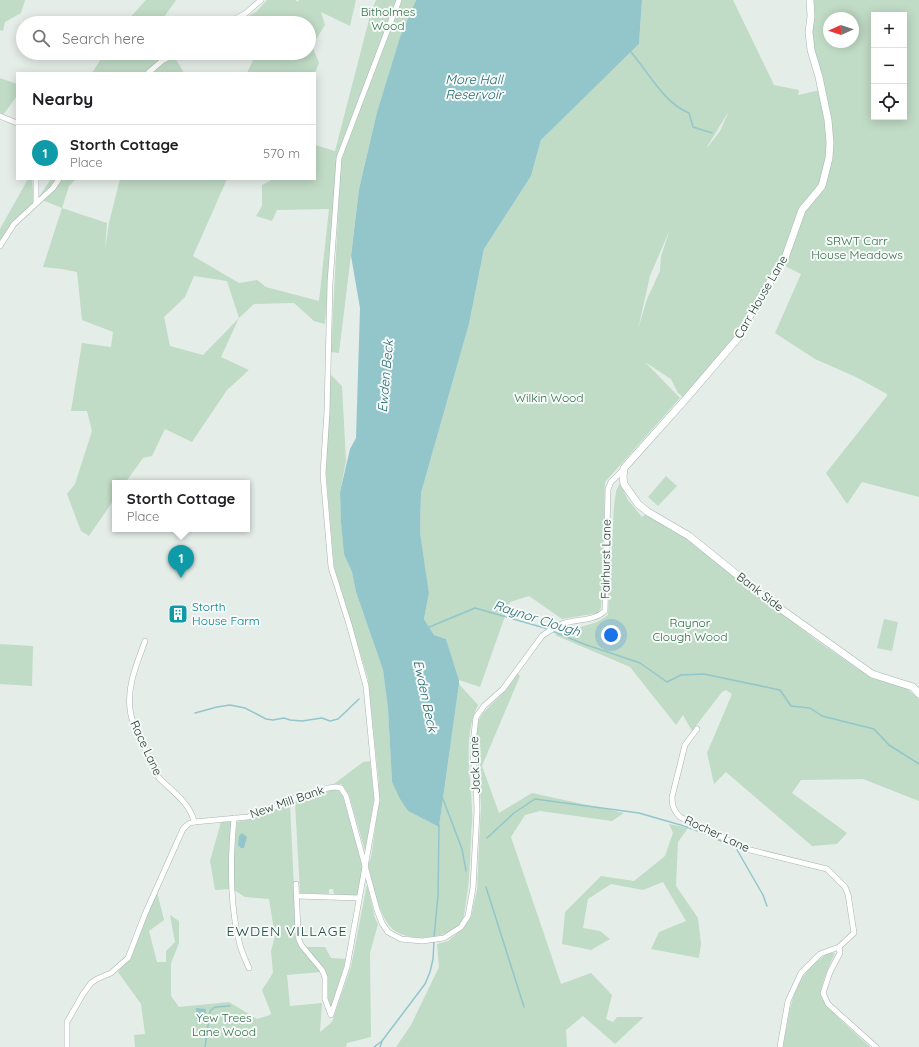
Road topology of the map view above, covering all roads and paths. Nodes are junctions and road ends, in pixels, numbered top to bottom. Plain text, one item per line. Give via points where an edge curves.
1 (261, 0) edge
2 (399, 0) edge
3 (810, 0) edge
4 (241, 16) edge
5 (164, 60) edge
6 (149, 72) edge
7 (0, 116) edge
8 (16, 123) edge
9 (36, 180) edge
10 (58, 180) edge
11 (36, 203) junction
12 (0, 246) edge
13 (624, 468) junction
14 (542, 636) joint
15 (145, 641) dead end
16 (919, 694) edge
17 (697, 729) dead end
18 (234, 818) junction
19 (194, 822) junction
20 (365, 866) junction
21 (296, 884) dead end
22 (297, 896) junction
23 (359, 898) junction
24 (444, 938) joint
25 (839, 947) junction
26 (249, 968) dead end
27 (67, 1047) edge
28 (780, 1047) edge
29 (876, 1047) edge

1 - 4 street
2 - 20 street via 339,158 328,315 327,412 323,474 331,567 366,686 377,800
3 - 13 street, Carr House Lane via 811,50 828,120 829,158 824,182 802,210 785,258 738,338
5 - 6 street
7 - 8 street
9 - 11 street
10 - 11 street
11 - 12 street via 14,224
13 - 14 street, Fairhurst Lane via 608,489 605,611 599,616 563,624
13 - 16 street, Bank Side via 624,484 638,504 648,512 689,536 767,599 872,674 913,687
14 - 24 street, Jack Lane via 503,689 476,717 472,748 476,777 472,894 468,916 461,927
15 - 19 street, Race Lane via 131,680 132,720 154,770 184,802
17 - 25 street, Rocher Lane via 685,744 672,797 675,811 680,817 746,849 827,869 845,887 850,900 854,933
18 - 19 street, New Mill Bank
18 - 20 street, New Mill Bank via 262,813 292,799 328,788 341,788 346,796
18 - 26 street via 232,895 240,946
19 - 27 street via 183,829 128,958 111,973 91,983 72,1013 67,1022
20 - 23 street
20 - 24 street, New Mill Bank via 379,917 388,932 401,939 422,941
21 - 22 street
22 - 23 street
22 - 23 street via 299,940 325,977 325,999 331,1015 347,967
25 - 28 street via 820,954 801,973 788,1001
25 - 29 street via 840,953 823,994 828,1004

